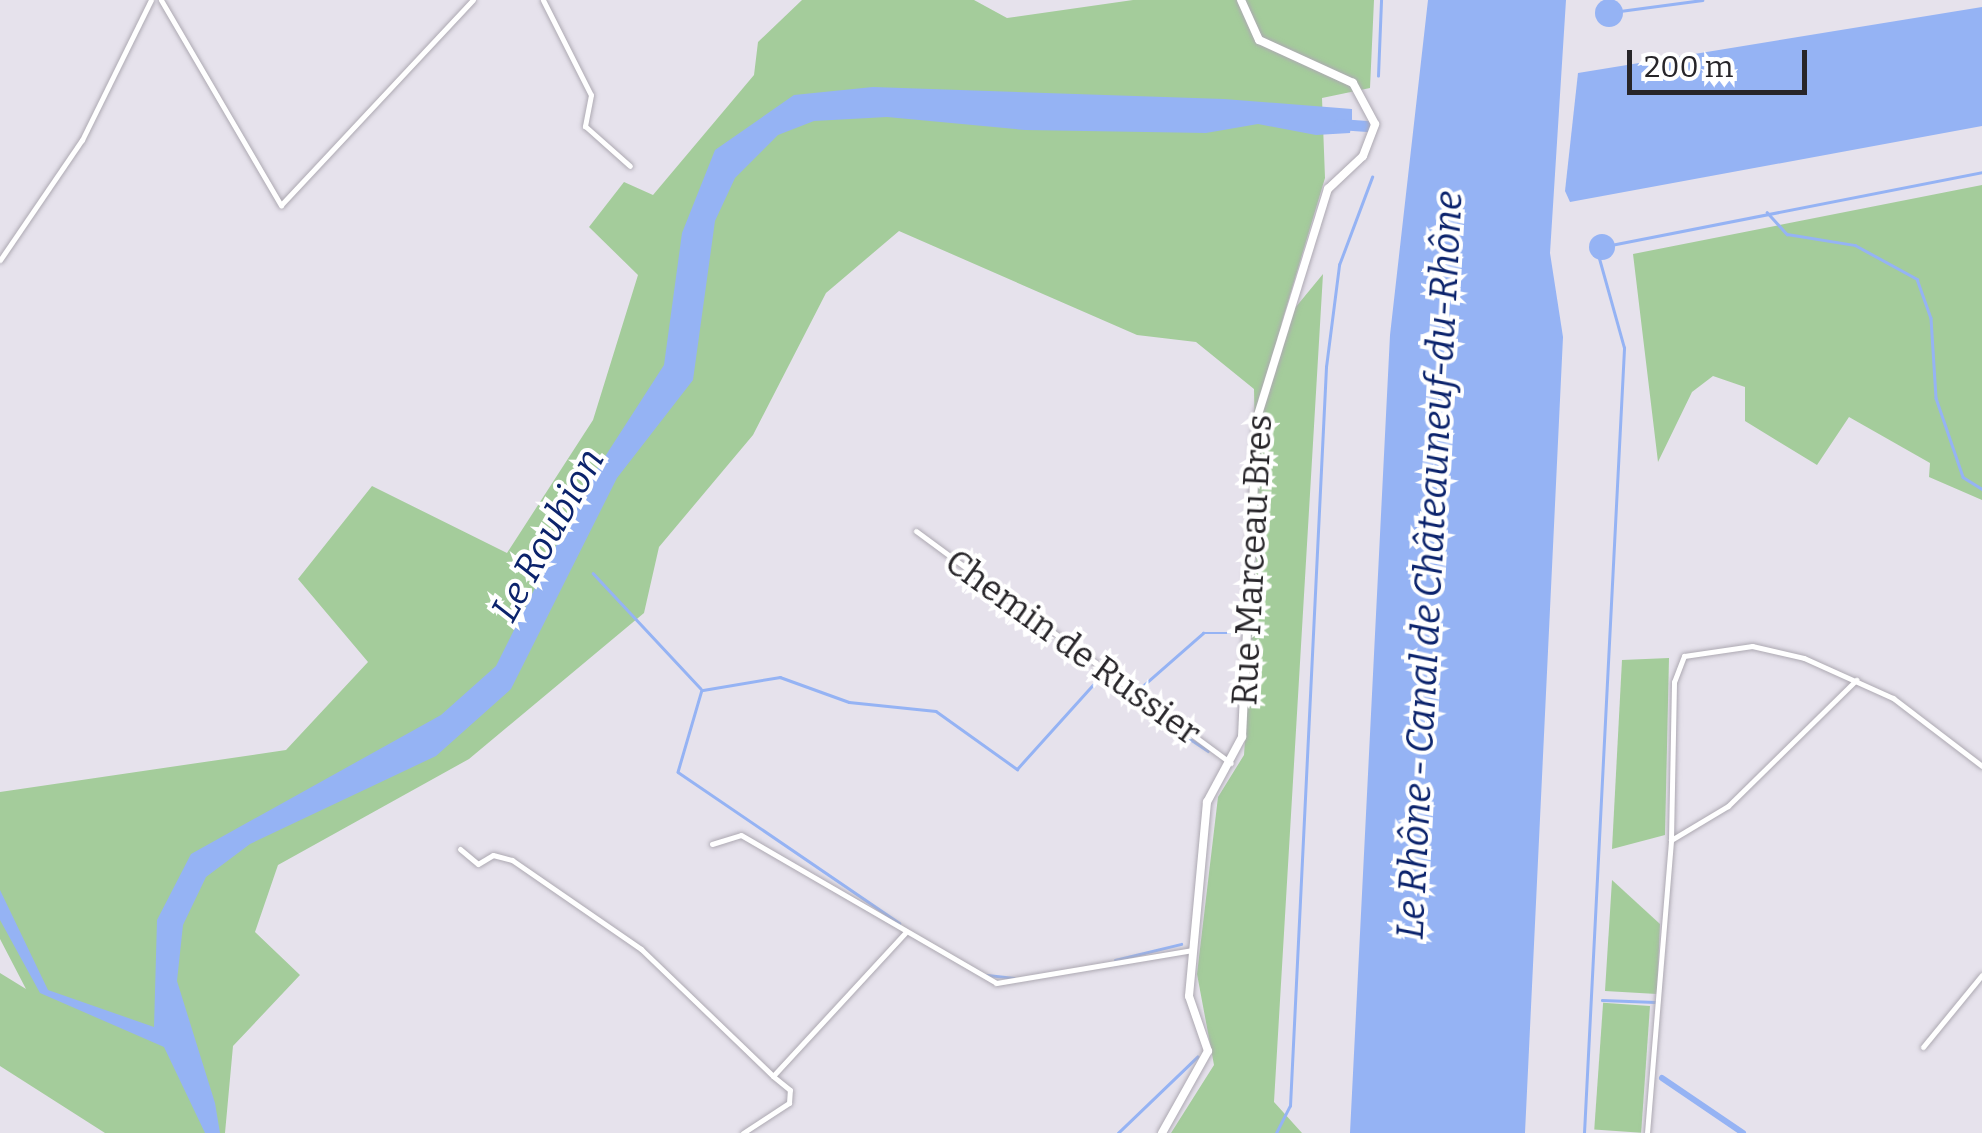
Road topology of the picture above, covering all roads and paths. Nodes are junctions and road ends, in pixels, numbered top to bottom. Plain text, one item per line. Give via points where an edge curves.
1 (151, 0) edge
2 (160, 0) edge
3 (472, 0) edge
4 (543, 0) edge
5 (1241, 0) edge
6 (630, 166) dead end
7 (0, 260) edge
8 (916, 530) dead end
9 (1856, 680) junction
10 (1230, 763) junction
11 (1982, 766) edge
12 (1671, 840) junction
13 (712, 844) dead end
14 (460, 849) dead end
15 (905, 932) junction
16 (1193, 950) junction
17 (1982, 975) edge
18 (1923, 1047) dead end
19 (773, 1076) junction
20 (743, 1133) edge
21 (1162, 1133) edge
22 (1646, 1133) edge

1 - 7 street via 82,140
2 - 3 street via 281,205
4 - 6 street via 591,94 585,126
5 - 10 street, Rue Marceau Bres via 1259,40 1354,83 1376,124 1363,156 1328,190 1260,401 1242,736
8 - 10 street, Chemin de Russier
9 - 11 street
9 - 12 street via 1728,806
9 - 12 street via 1752,646 1684,656 1674,682
10 - 16 street, Rue Marceau Bres via 1207,802
12 - 22 street
13 - 15 street via 741,835
14 - 19 street via 478,864 494,855 512,860 640,949
15 - 16 street via 996,983
15 - 19 street
16 - 21 street, Rue Marceau Bres via 1190,1004 1208,1052
17 - 18 street
19 - 20 street via 792,1098

